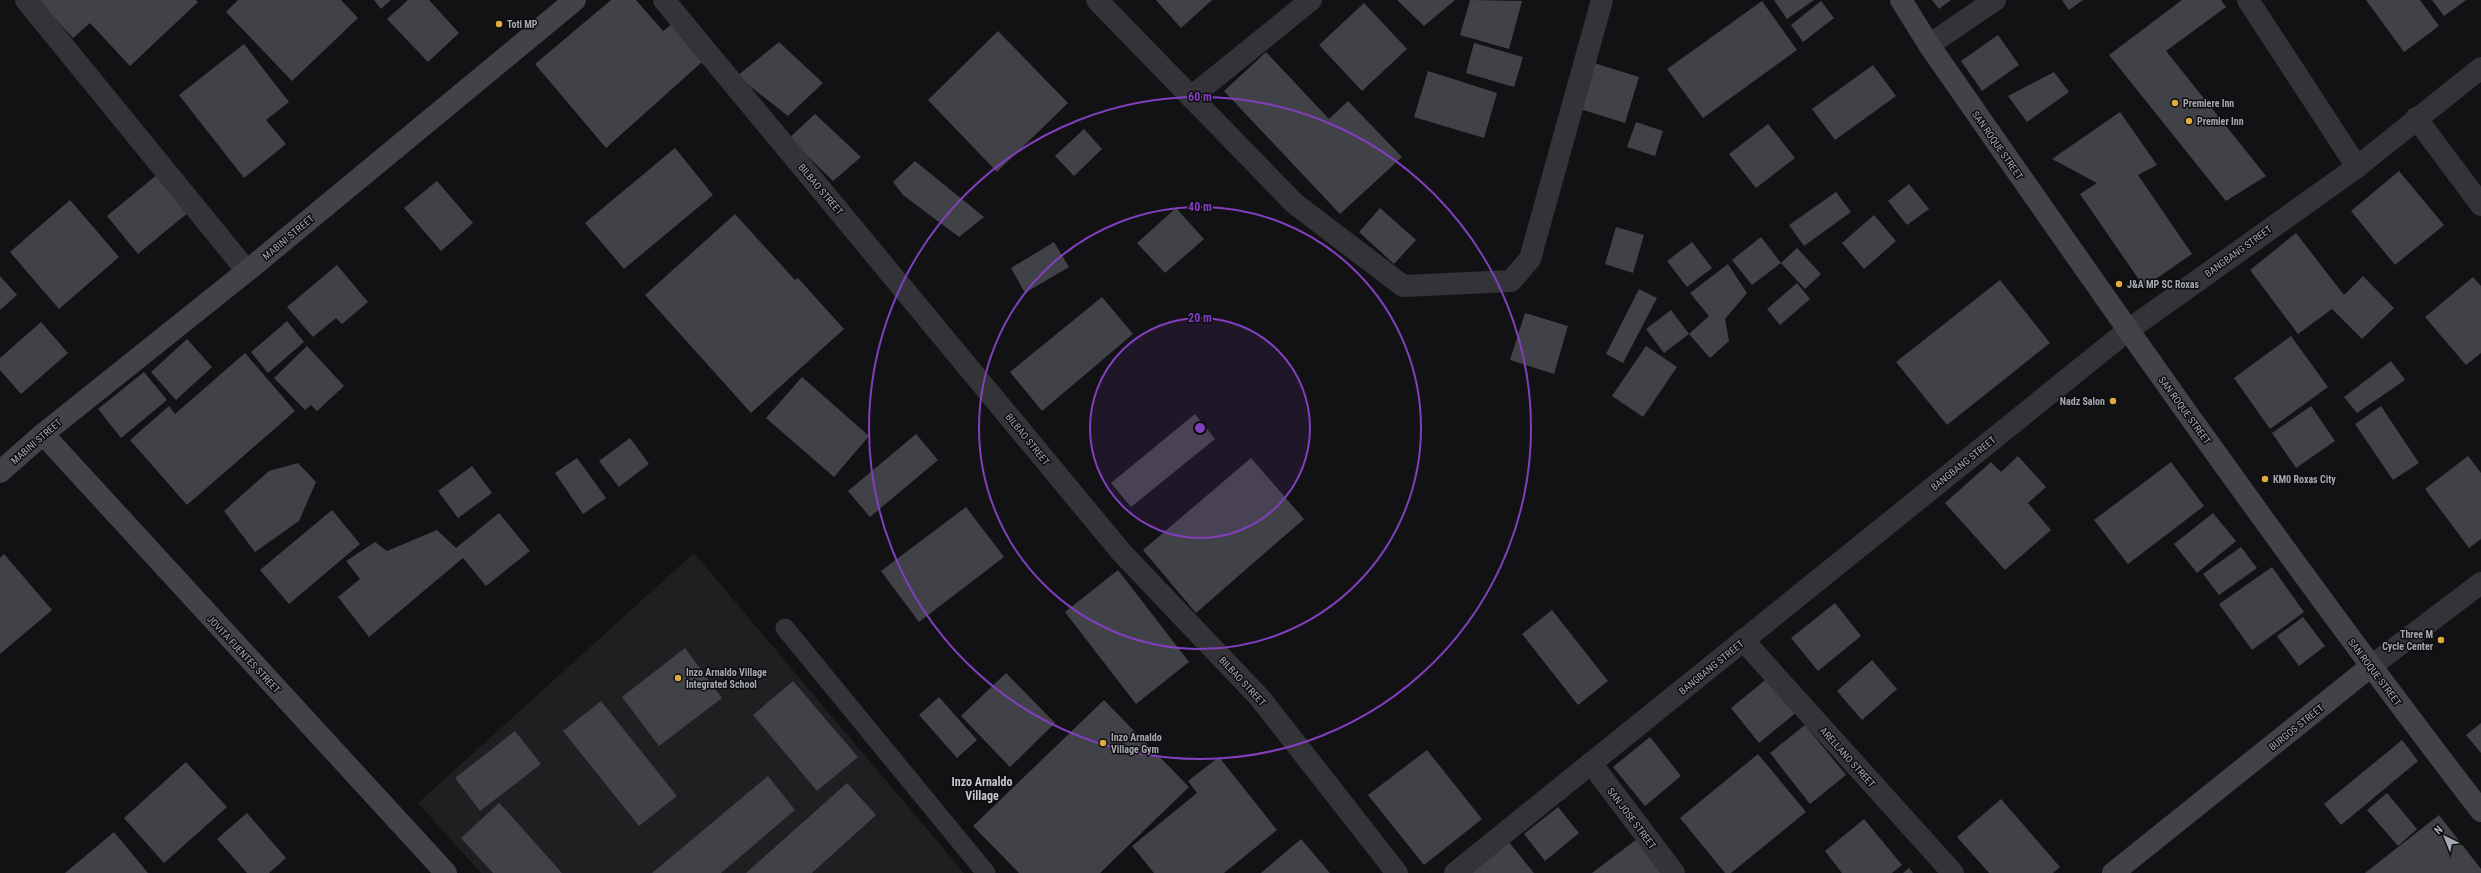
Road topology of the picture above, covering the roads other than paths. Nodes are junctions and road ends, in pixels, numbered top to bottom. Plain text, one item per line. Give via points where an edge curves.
1 (26, 0) edge
2 (575, 0) edge
3 (664, 0) edge
4 (1096, 0) edge
5 (1311, 0) edge
6 (1602, 0) edge
7 (1901, 0) edge
8 (1995, 0) edge
9 (2248, 0) edge
10 (1929, 45) junction
11 (2481, 68) edge
12 (1191, 97) junction
13 (2416, 118) junction
14 (2357, 167) junction
15 (2481, 205) edge
16 (247, 270) junction
17 (2127, 331) junction
18 (43, 434) junction
19 (0, 472) edge
20 (2481, 583) edge
21 (785, 628) dead end
22 (1743, 640) junction
23 (2370, 667) junction
24 (1591, 764) junction
25 (2481, 811) edge
26 (446, 873) edge
27 (986, 873) edge
28 (1397, 873) edge
29 (1455, 873) edge
30 (1674, 873) edge
31 (1953, 873) edge
32 (2113, 873) edge

1 - 16 street
2 - 16 main road, MABINI STREET
3 - 28 street, BILBAO STREET via 1122,553 1260,698
4 - 12 street
5 - 12 street
6 - 12 street via 1530,259 1511,281 1403,286 1294,203
7 - 10 main road, SAN ROQUE STREET
8 - 10 street
9 - 14 street
10 - 17 main road, SAN ROQUE STREET
11 - 13 street, BANGBANG STREET
13 - 14 street, BANGBANG STREET
13 - 15 street
14 - 17 street, BANGBANG STREET
16 - 18 main road, MABINI STREET
17 - 22 street, BANGBANG STREET
17 - 23 main road, SAN ROQUE STREET
18 - 19 main road, MABINI STREET
18 - 26 main road, JOVITA FUENTES STREET
20 - 23 street, BURGOS STREET
21 - 27 lane
22 - 24 street, BANGBANG STREET
22 - 31 street, ARELLANO STREET
23 - 25 main road, SAN ROQUE STREET
23 - 32 main road, BURGOS STREET
24 - 29 street, BANGBANG STREET
24 - 30 street, SAN JOSE STREET

